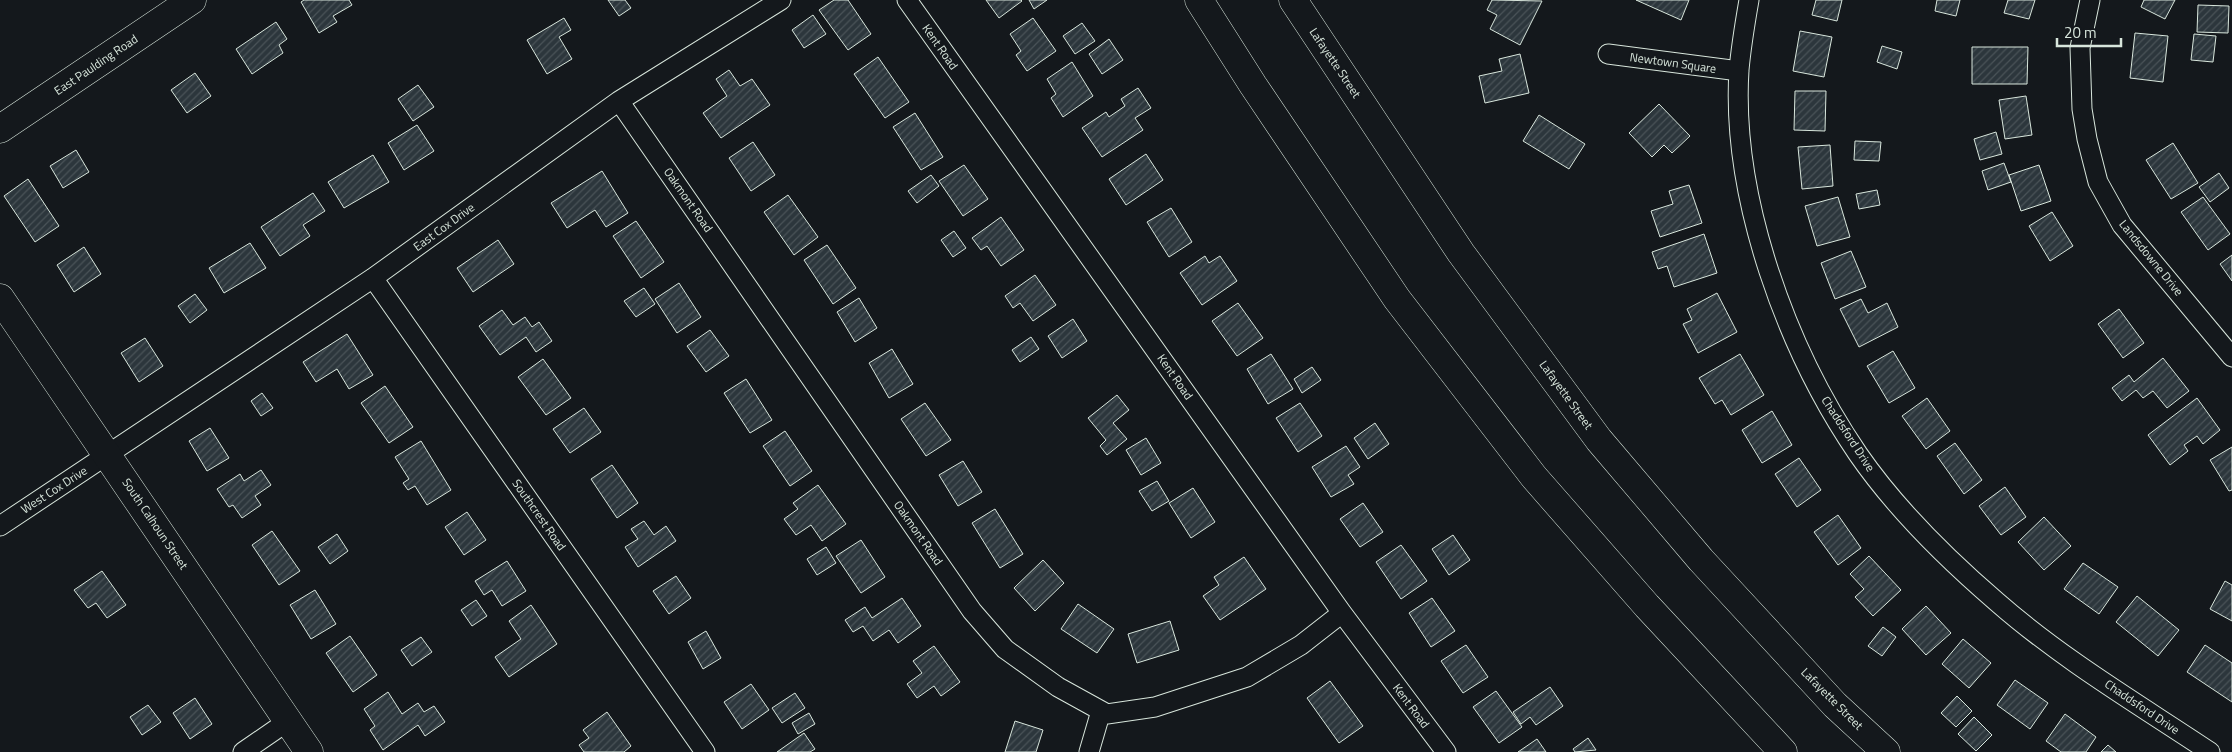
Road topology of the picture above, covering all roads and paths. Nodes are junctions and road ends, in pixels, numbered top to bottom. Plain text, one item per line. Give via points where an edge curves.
1 (192, 0) edge
2 (781, 0) edge
3 (907, 0) edge
4 (1199, 0) edge
5 (1293, 0) edge
6 (1749, 0) edge
7 (2090, 0) edge
8 (1608, 54) dead end
9 (1739, 71) junction
10 (619, 101) junction
11 (0, 129) edge
12 (373, 278) junction
13 (4, 312) edge
14 (2232, 357) edge
15 (108, 454) junction
16 (0, 526) edge
17 (1342, 613) junction
18 (1101, 712) junction
19 (297, 742) edge
20 (243, 752) edge
21 (705, 752) edge
22 (1089, 752) edge
23 (1446, 752) edge
24 (1783, 752) edge
25 (1886, 752) edge
26 (2210, 752) edge

1 - 11 main road, East Paulding Road
2 - 10 street, East Cox Drive
3 - 17 street, Kent Road
4 - 24 main road via 1397,299 1534,477 1647,606
5 - 25 main road, Lafayette Street via 1462,253 1599,440 1701,560 1835,705
6 - 9 street, Chaddsford Drive
7 - 14 street, Landsdowne Drive via 2080,48 2082,109 2098,182 2122,225
8 - 9 street, Newtown Square
9 - 26 street, Chaddsford Drive via 1743,158 1762,248 1804,358 1829,408 1859,455 1948,558 1998,603 2045,641
10 - 12 street, East Cox Drive
10 - 18 street, Oakmont Road via 972,611 1005,649 1058,687
12 - 15 street, East Cox Drive
12 - 21 street, Southcrest Road
13 - 15 main road, South Calhoun Street
15 - 16 street, West Cox Drive
15 - 19 main road, South Calhoun Street
17 - 18 street via 1301,645 1247,677 1156,707 1107,714
17 - 23 street, Kent Road
18 - 22 street
19 - 20 street

